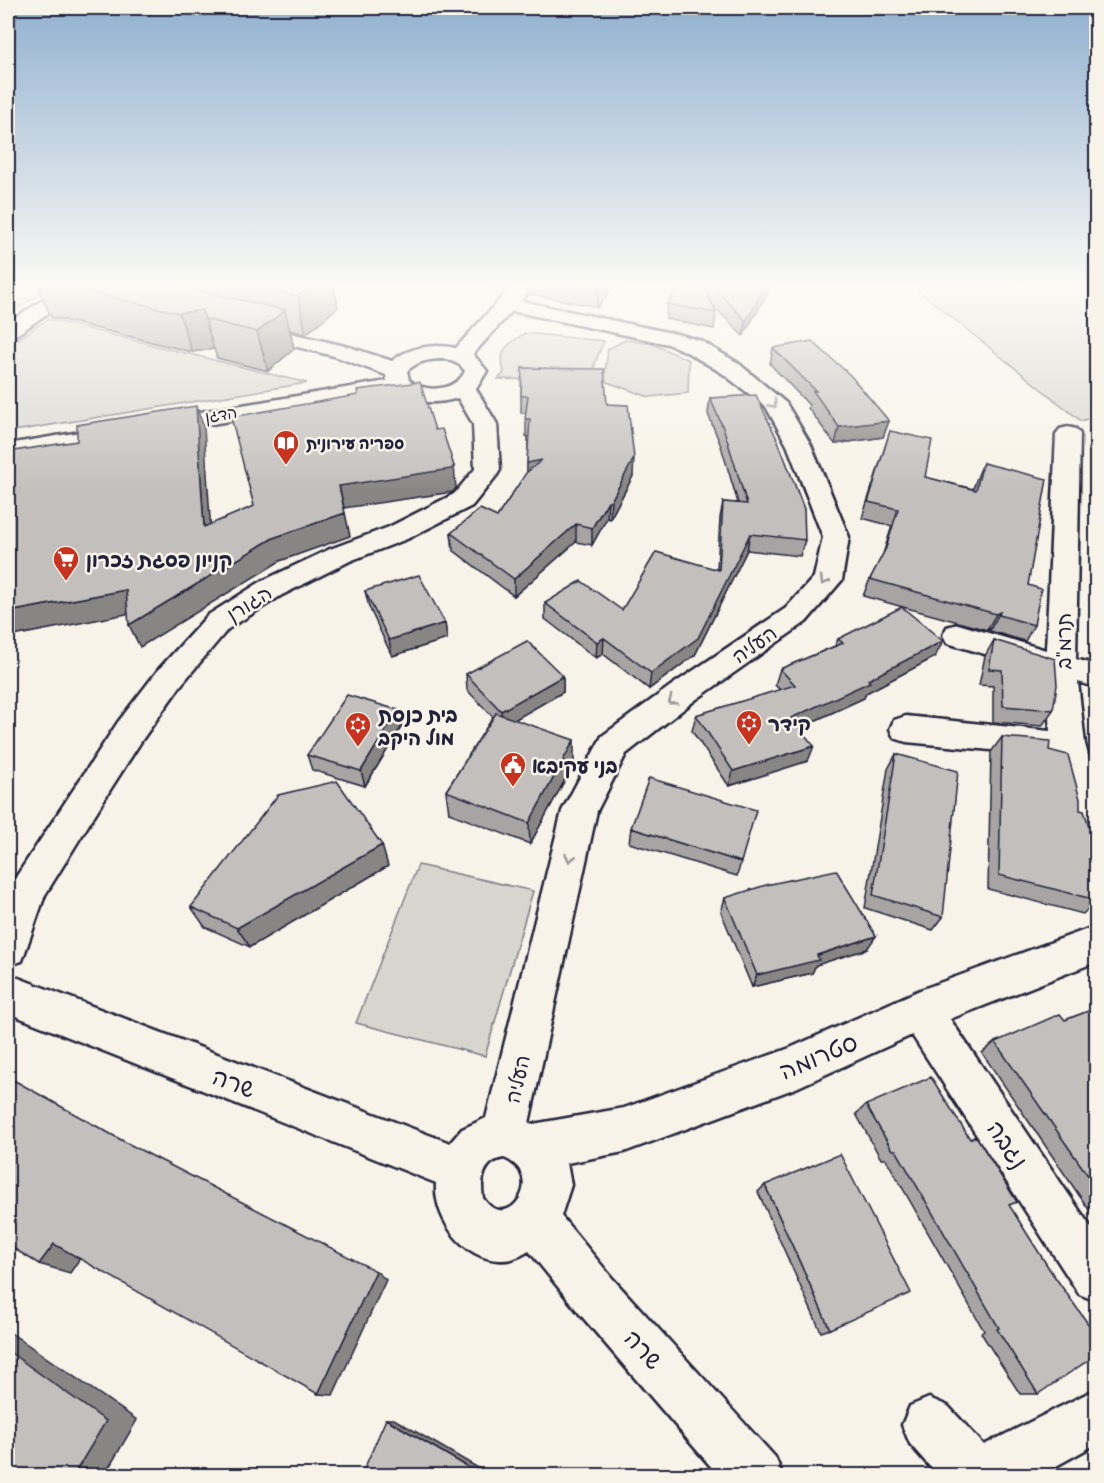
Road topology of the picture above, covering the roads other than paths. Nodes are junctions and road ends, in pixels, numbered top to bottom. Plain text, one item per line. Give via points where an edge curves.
1 (349, 352) joint
2 (463, 352) edge
3 (703, 352) edge
4 (460, 356) junction
5 (398, 379) junction
6 (464, 388) junction
7 (350, 393) junction
8 (1068, 434) dead end
9 (8, 451) edge
10 (958, 635) dead end
11 (1061, 666) junction
12 (1096, 676) edge
13 (906, 729) dead end
14 (1068, 744) junction
15 (1096, 844) edge
16 (18, 896) edge
17 (1096, 944) edge
18 (8, 948) edge
19 (8, 994) edge
20 (920, 1010) junction
21 (518, 1141) junction
22 (460, 1170) junction
23 (535, 1221) junction
24 (1096, 1277) edge
25 (1096, 1416) edge
26 (929, 1425) dead end
27 (756, 1476) edge
28 (975, 1476) edge
29 (981, 1476) edge

1 - 5 street
1 - 7 street via 363,360 360,378
2 - 4 street
3 -> 21 street, העליה via 775,403 799,445 836,537 828,580 796,615 614,745 580,811
4 - 5 street via 427,354 406,360
4 - 6 street via 474,365 476,371
5 - 6 street via 417,394 454,393
5 - 7 street, הדגן
6 - 16 street, הגורן via 485,424 488,470 463,500 272,588 218,622 170,676
7 - 9 street, הדגן
8 - 11 street, תרמ"ב
10 - 11 street
11 - 12 street
11 - 14 street, תרמ"ב
13 - 14 street
14 - 15 street, תרמ"ב
16 - 18 street, הגורן
17 - 20 street, סטרומה
19 - 22 street, שרה
20 - 21 street, סטרומה via 796,1067 624,1130
20 - 24 street, נגבה
21 - 22 street via 490,1138 478,1145
21 - 23 street via 542,1159 548,1173 548,1190
22 - 23 street via 460,1202 466,1216 478,1227 491,1234 507,1235
23 - 27 street, שרה via 596,1296
25 - 29 street
26 - 28 street

